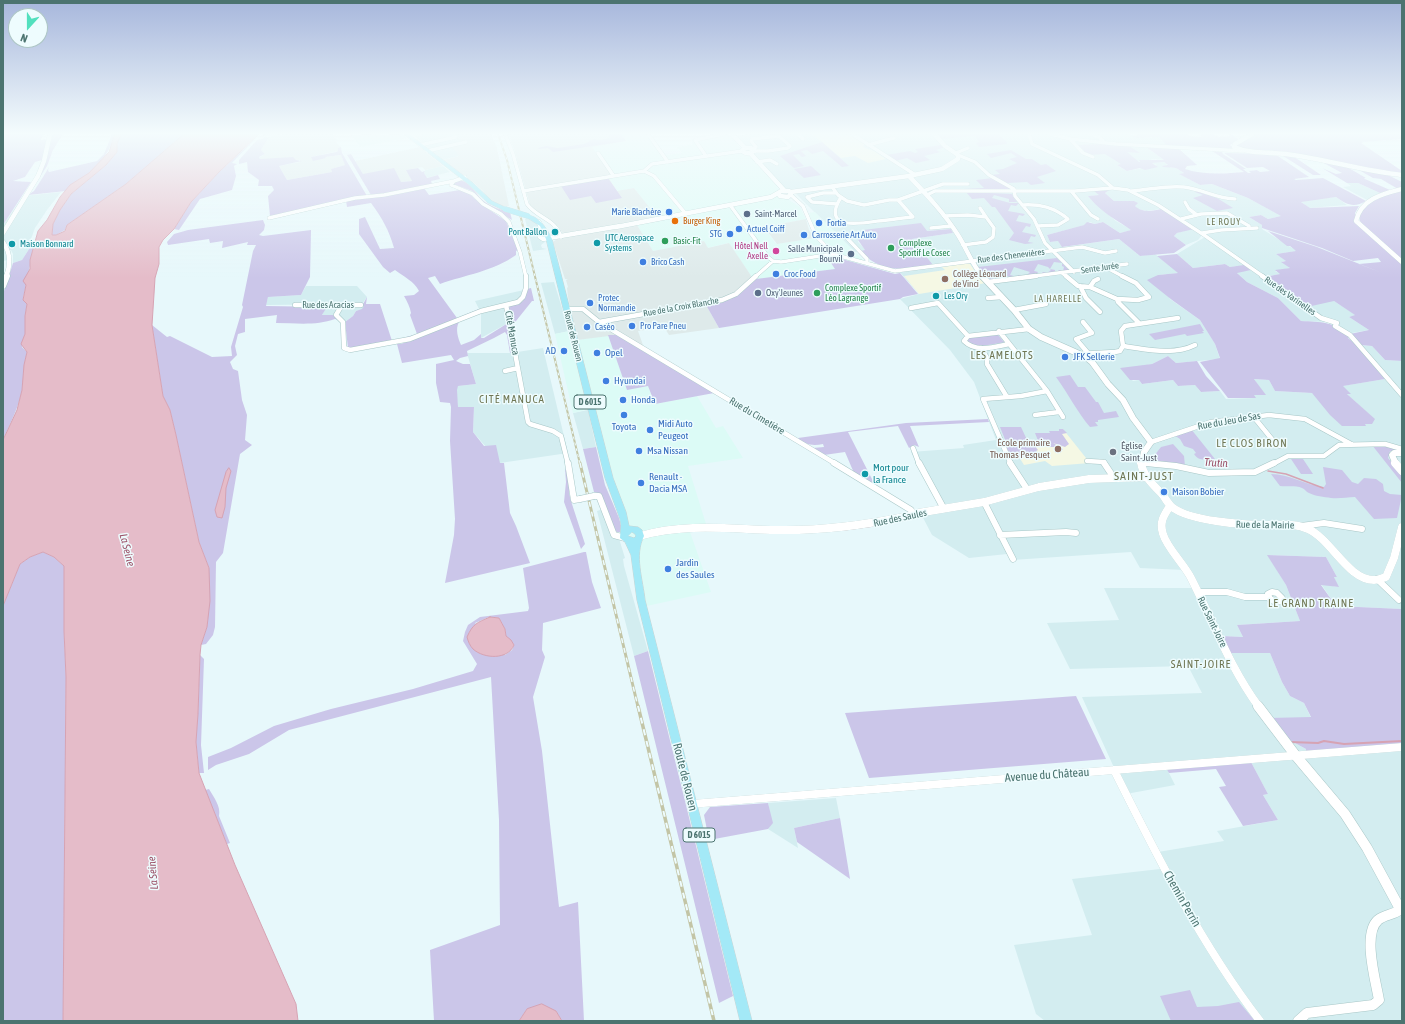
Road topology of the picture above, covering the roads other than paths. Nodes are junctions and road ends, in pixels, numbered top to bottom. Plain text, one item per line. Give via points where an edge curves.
1 (34, 182) edge
2 (452, 182) joint
3 (468, 182) edge
4 (521, 182) edge
5 (575, 182) edge
6 (659, 182) edge
7 (775, 182) edge
8 (868, 182) edge
9 (915, 182) edge
10 (1001, 182) edge
11 (1105, 182) edge
12 (968, 184) dead end
13 (1109, 185) junction
14 (832, 187) junction
15 (1102, 188) junction
16 (1113, 188) junction
17 (1402, 189) edge
18 (923, 190) junction
19 (1128, 190) junction
20 (523, 191) junction
21 (1071, 191) junction
22 (1014, 192) junction
23 (836, 193) junction
24 (785, 194) junction
25 (927, 195) junction
26 (841, 197) junction
27 (898, 200) junction
28 (1235, 200) dead end
29 (1185, 202) dead end
30 (837, 204) junction
31 (1022, 205) junction
32 (730, 206) junction
33 (980, 208) dead end
34 (686, 214) junction
35 (1198, 215) junction
36 (944, 216) junction
37 (986, 217) junction
38 (269, 218) dead end
39 (1098, 219) dead end
40 (1180, 219) junction
41 (951, 226) junction
42 (1037, 226) junction
43 (1249, 226) dead end
44 (931, 228) dead end
45 (1257, 228) dead end
46 (4, 231) edge
47 (1203, 234) junction
48 (848, 235) dead end
49 (561, 237) junction
50 (549, 239) junction
51 (3, 242) edge
52 (963, 245) junction
53 (1052, 250) junction
54 (1116, 251) dead end
55 (833, 254) junction
56 (773, 261) junction
57 (972, 261) junction
58 (1402, 262) edge
59 (867, 263) junction
60 (1127, 264) dead end
61 (1107, 268) junction
62 (1074, 272) junction
63 (1062, 273) junction
64 (1098, 279) dead end
65 (988, 282) junction
66 (3, 286) edge
67 (1080, 286) junction
68 (1090, 287) junction
69 (1002, 297) junction
70 (988, 298) dead end
71 (1117, 299) junction
72 (1046, 304) dead end
73 (295, 305) dead end
74 (342, 305) junction
75 (361, 305) dead end
76 (506, 305) junction
77 (911, 308) dead end
78 (566, 309) junction
79 (1014, 310) junction
80 (1100, 312) dead end
81 (1178, 318) dead end
82 (599, 322) junction
83 (1083, 322) dead end
84 (1139, 323) junction
85 (1029, 329) junction
86 (999, 331) junction
87 (968, 336) junction
88 (1009, 344) junction
89 (1195, 345) dead end
90 (1123, 346) junction
91 (981, 348) junction
92 (1087, 355) junction
93 (518, 368) junction
94 (505, 371) dead end
95 (1047, 391) junction
96 (1402, 395) edge
97 (1007, 397) junction
98 (1059, 412) junction
99 (1035, 415) dead end
100 (1253, 416) junction
101 (1063, 417) dead end
102 (1151, 442) junction
103 (1351, 444) junction
104 (913, 448) dead end
105 (1402, 449) edge
106 (1402, 453) edge
107 (1290, 455) junction
108 (1087, 462) dead end
109 (1142, 462) junction
110 (1402, 471) edge
111 (1146, 477) junction
112 (1114, 478) junction
113 (1028, 489) junction
114 (984, 502) junction
115 (1170, 506) junction
116 (944, 509) junction
117 (912, 514) junction
118 (1301, 526) junction
119 (1402, 527) edge
120 (1362, 529) dead end
121 (1076, 533) dead end
122 (632, 535) junction
123 (1000, 535) junction
124 (1400, 544) edge
125 (1013, 559) dead end
126 (1377, 579) junction
127 (1198, 592) junction
128 (1268, 597) dead end
129 (1399, 600) dead end
130 (1402, 747) edge
131 (1296, 756) junction
132 (1114, 770) junction
133 (691, 804) junction
134 (1400, 912) edge
135 (746, 1021) edge
136 (1260, 1021) edge
137 (1298, 1021) edge

1 - 46 street
2 - 38 street via 355,198
2 - 76 street via 454,186 473,194 509,222 520,252 526,288 521,300
3 - 50 main road, Route de Rouen / D 6015, bridge via 490,202 539,222
4 - 20 street
5 - 20 street
6 - 34 street
7 - 24 street
8 - 14 street
9 - 18 street
10 - 22 street via 1014,189
11 - 13 street
12 - 18 street via 943,184
13 - 15 street
13 - 16 street
14 - 23 street
14 - 24 street
15 - 16 street
15 - 21 street
16 - 19 street
17 - 58 street via 1376,196 1356,213 1356,221
18 - 25 street
18 - 27 street
19 - 28 street via 1182,187 1218,198
19 - 40 street
20 - 49 street via 529,207 556,226
21 - 22 street
21 - 39 street
22 - 25 street via 963,190 935,191
22 - 31 street, Rue des Chenevières
23 - 26 street
23 - 30 street via 806,197 812,202
24 - 32 street
24 - 55 street via 801,205 816,236
25 - 36 street
26 - 27 street via 860,205
26 - 30 street
27 - 30 street via 913,217 842,223 834,212
29 - 35 street via 1189,209
31 - 42 street, Rue des Chenevières
31 - 42 street via 1039,204 1062,214 1068,220 1053,226
32 - 34 street
32 - 56 street
33 - 37 street
34 - 49 street
35 - 40 street
35 - 43 street via 1227,213
36 - 37 street
36 - 41 street
37 - 52 street via 994,228 993,237 986,242
40 - 47 street
41 - 44 street
41 - 52 street
42 - 53 street, Rue des Chenevières via 1045,244
45 - 47 street
47 - 96 street, Rue des Varinelles via 1321,318 1337,323 1335,326 1350,335
48 - 59 street via 845,236 867,259
49 - 50 street
50 - 78 main road, Route de Rouen / D 6015
51 - 66 street via 10,252 10,265
52 - 57 street
53 - 54 street via 1082,247 1105,253
53 - 57 street, Rue des Chenevières
53 - 62 street
55 - 56 street
55 - 59 street, Rue des Chenevières
56 - 82 street, Rue de la Croix Blanche via 726,300
57 - 59 street, Rue des Chenevières via 895,271
57 - 65 street
60 - 61 street, Sente Jurée
61 - 62 street, Sente Jurée
61 - 71 street via 1114,274 1136,283 1149,297 1138,300
62 - 63 street, Sente Jurée
63 - 65 street, Sente Jurée
63 - 67 street
64 - 68 street
65 - 69 street
67 - 68 street
67 - 80 street via 1086,298
68 - 71 street
69 - 70 street
69 - 79 street
71 - 84 street
72 - 79 street
73 - 74 street, Rue des Acacias
74 - 75 street, Rue des Acacias
74 - 76 street, Cité Manuca via 336,315 343,322 344,348 350,350 410,339 481,311
76 - 93 street, Cité Manuca
77 - 87 street via 938,303
78 - 82 street via 583,309
78 - 122 main road, Route de Rouen / D 6015 via 609,478 625,525
79 - 85 street
81 - 84 street
82 - 117 street, Rue du Cimetière via 892,497 911,510
83 - 92 street via 1092,333 1076,339
84 - 90 street via 1123,328
85 - 86 street
85 - 92 street via 1041,337
86 - 87 street
86 - 88 street
87 - 91 street via 964,339 965,343
88 - 91 street
88 - 95 street
89 - 90 street via 1192,348 1168,351
90 - 92 street via 1120,351
91 - 97 street via 987,358 987,364
92 - 102 street via 1123,400
93 - 94 street
93 - 122 street, Cité Manuca, bridge via 528,422 561,436 573,484 574,500 599,496 612,532 618,537
95 - 97 street
95 - 98 street
97 - 113 street via 983,399 1003,448 1016,474
98 - 99 street
98 - 101 street
100 - 102 street, Rue du Jeu de Sas via 1211,422
100 - 103 street, Rue du Jeu de Sas via 1305,419
100 - 107 street via 1275,443
102 - 109 street via 1144,452
103 - 105 street via 1385,444
103 - 107 street via 1334,447 1327,455 1321,457
104 - 116 street
106 - 110 street via 1394,453 1392,456
107 - 109 street via 1255,472 1209,473
108 - 112 street via 1104,462
109 - 111 street
111 - 112 street, Rue des Saules
111 - 115 street
112 - 113 street, Rue des Saules via 1089,479
113 - 114 street, Rue des Saules
114 - 116 street, Rue des Saules
114 - 123 street
115 - 118 street, Rue de la Mairie via 1199,518 1230,524
115 - 127 street, Rue Saint-Joire via 1162,519 1163,534
116 - 117 street, Rue des Saules
117 - 122 street, Rue des Saules via 858,527 773,530 720,526
118 - 120 street, Rue de la Mairie via 1326,522
118 - 126 street via 1317,534 1355,573
119 - 124 street
121 - 123 street
122 - 133 main road, Route de Rouen / D 6015 via 644,614
123 - 125 street
124 - 126 street via 1386,577
126 - 129 street
127 - 128 street via 1227,592 1245,597
127 - 131 street, Rue Saint-Joire via 1244,687
130 - 131 street, Avenue du Château
131 - 132 street, Avenue du Château
131 - 134 street, Rue Saint-Joire via 1345,814 1397,901
132 - 133 street, Avenue du Château
132 - 136 street, Chemin Perrin via 1163,866 1234,987
133 - 135 main road, Route de Rouen / D 6015
134 - 137 street via 1380,919 1372,929 1371,950 1379,1000 1373,1005 1307,1013

